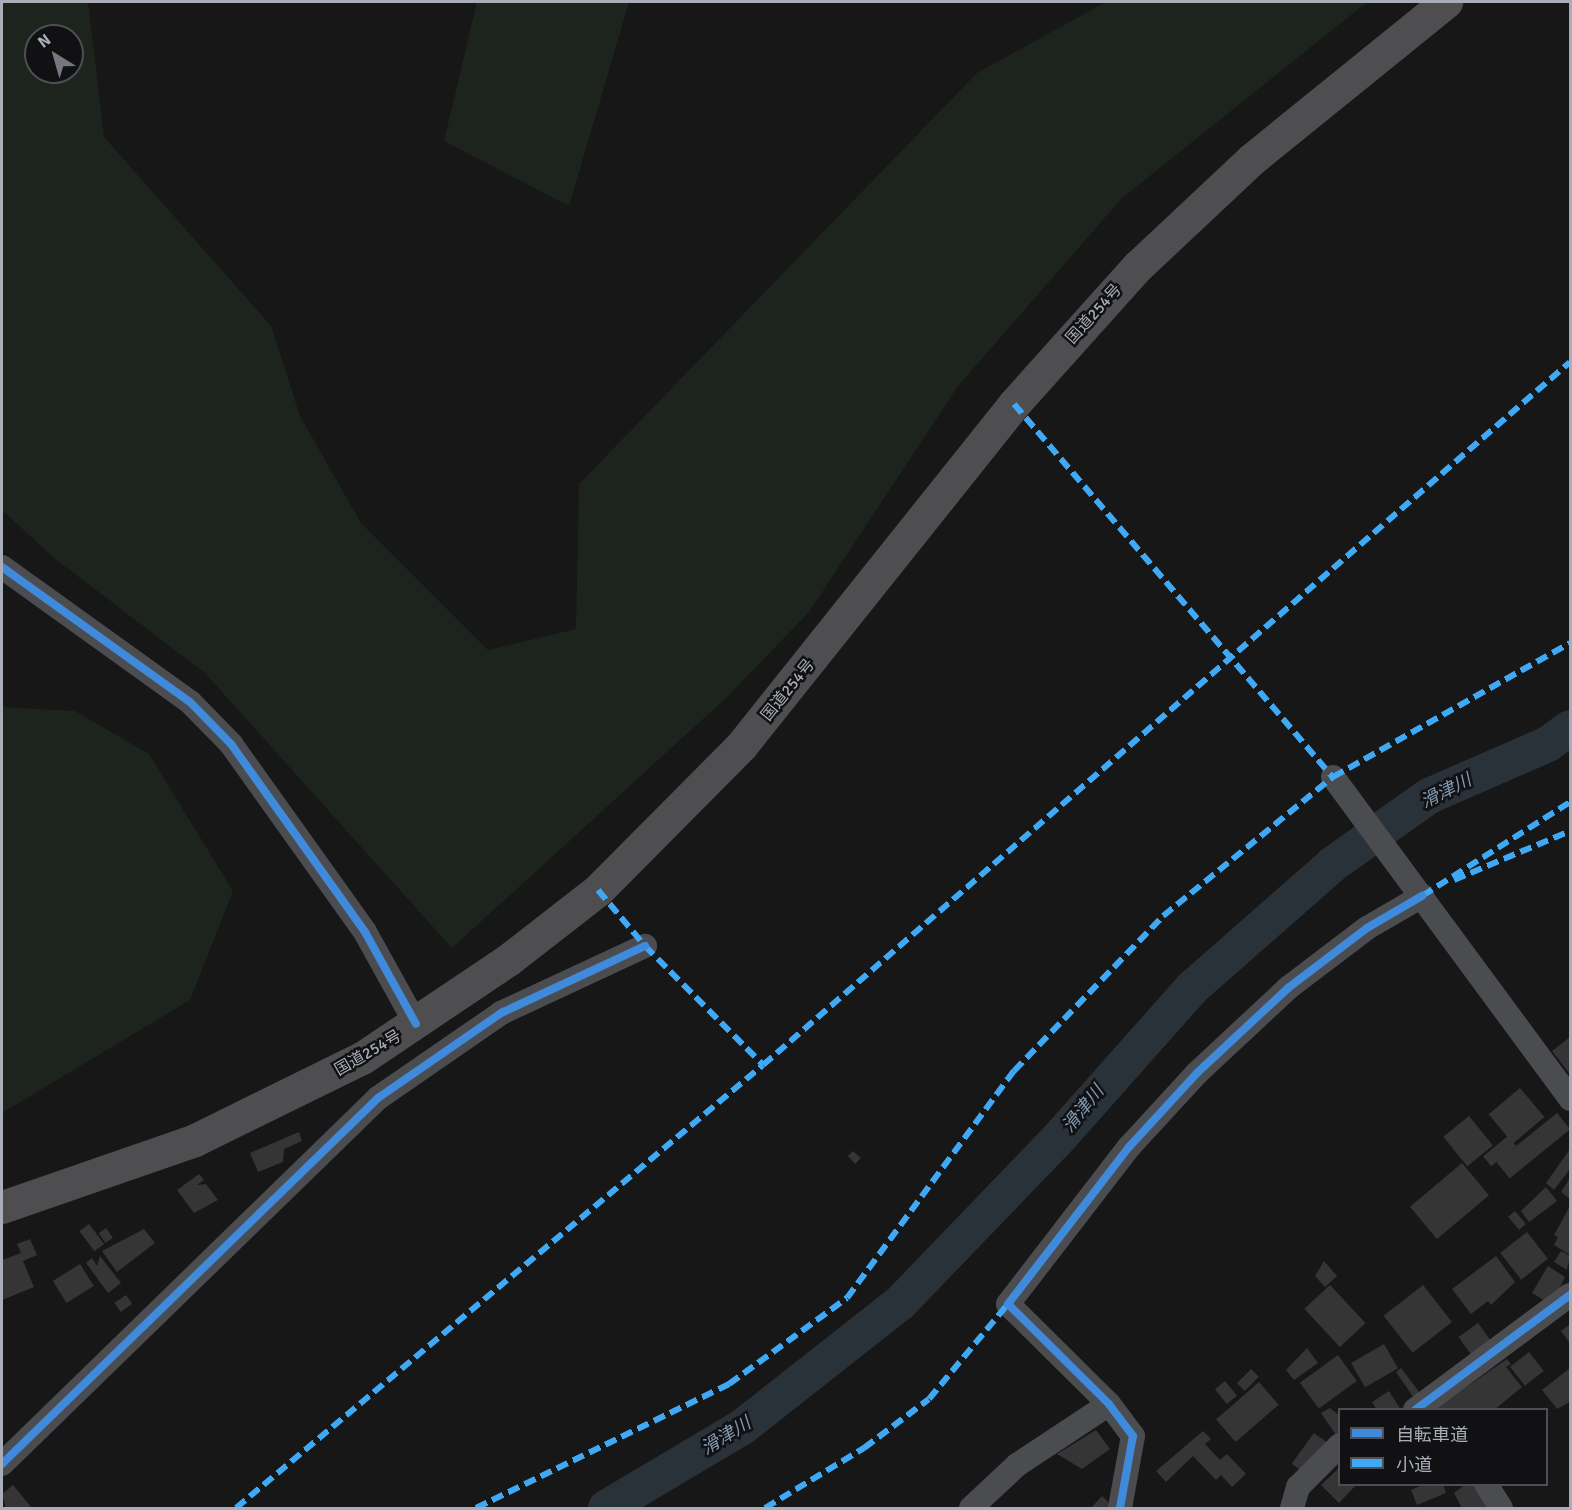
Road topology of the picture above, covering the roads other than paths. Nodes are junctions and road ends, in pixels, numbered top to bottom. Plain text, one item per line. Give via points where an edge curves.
1 (1446, 2) edge
2 (2, 567) edge
3 (1335, 779) dead end
4 (1420, 893) junction
5 (645, 946) dead end
6 (416, 1024) junction
7 (1570, 1099) edge
8 (2, 1207) edge
9 (1570, 1295) edge
10 (1108, 1404) junction
11 (1421, 1408) edge
12 (1338, 1447) edge
13 (2, 1464) edge
14 (1487, 1486) edge
15 (971, 1509) edge
16 (1120, 1509) edge
17 (1292, 1509) edge
18 (1501, 1509) edge

1 - 6 highway, 国道254号 via 1252,159 1138,266 1014,404 787,692 640,853 536,939
2 - 6 street via 190,702 231,744 365,932
3 - 4 street
4 - 7 street
4 - 10 street via 1288,988 1197,1073 1129,1148 1008,1304
5 - 13 street via 501,1013 378,1098
6 - 8 highway, 国道254号 via 311,1085 195,1140
9 - 11 street
10 - 15 street via 1017,1465
10 - 16 street via 1133,1436
12 - 17 street via 1298,1487
14 - 18 street

